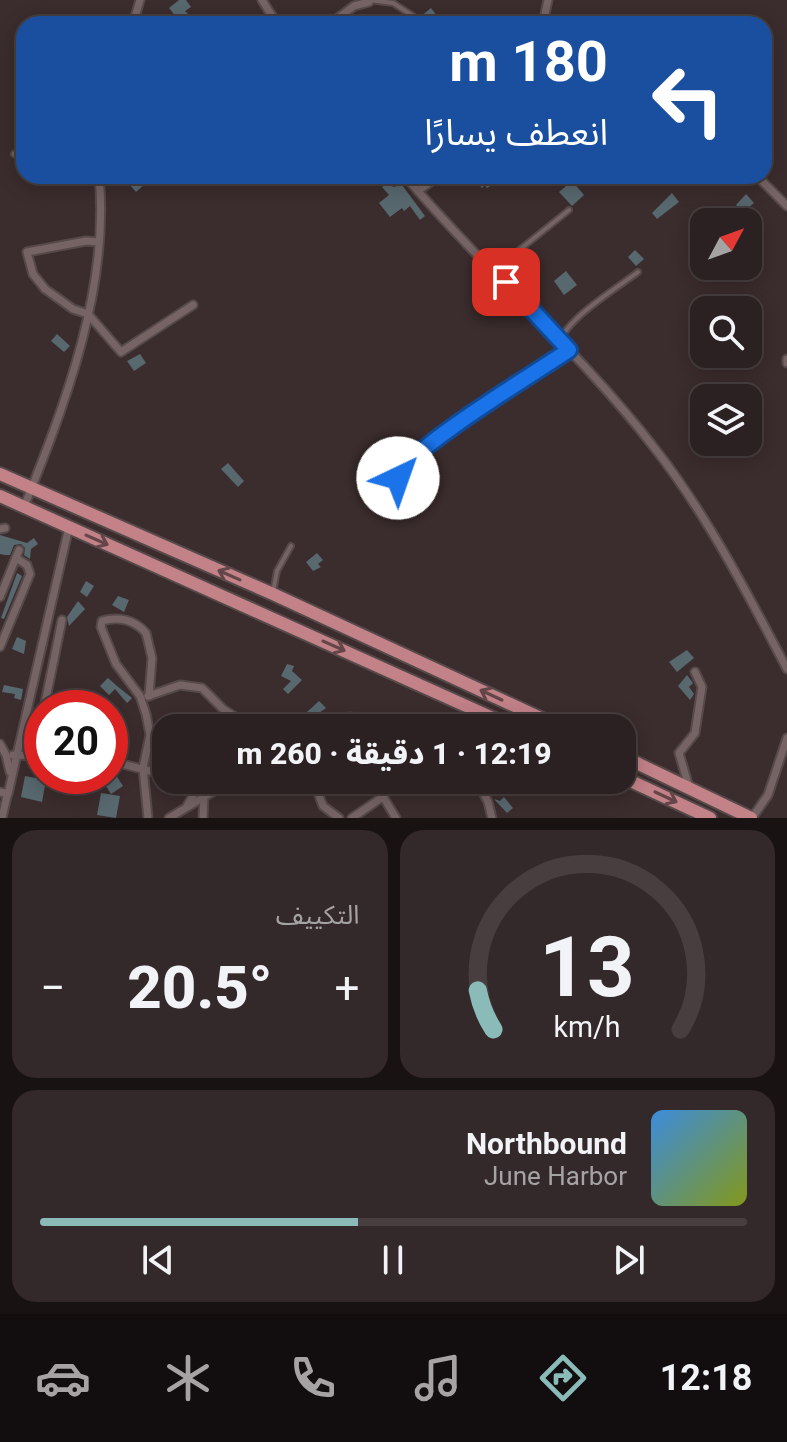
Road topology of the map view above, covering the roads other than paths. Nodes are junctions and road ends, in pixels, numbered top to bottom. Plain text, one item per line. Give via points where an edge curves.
1 (370, 1) edge
2 (341, 16) edge
3 (413, 16) dead end
4 (98, 184) edge
5 (412, 184) edge
6 (428, 184) edge
7 (765, 184) edge
8 (418, 191) junction
9 (787, 206) edge
10 (569, 210) dead end
11 (99, 242) junction
12 (638, 272) dead end
13 (506, 282) junction
14 (193, 305) dead end
15 (88, 314) junction
16 (560, 341) junction
17 (569, 350) junction
18 (0, 474) edge
19 (31, 488) junction
20 (0, 496) edge
21 (394, 502) dead end
22 (24, 507) junction
23 (69, 527) junction
24 (291, 546) dead end
25 (2, 587) edge
26 (273, 594) junction
27 (0, 597) edge
28 (62, 620) dead end
29 (0, 647) edge
30 (784, 655) edge
31 (787, 669) edge
32 (695, 672) dead end
33 (48, 690) edge
34 (145, 696) junction
35 (477, 711) junction
36 (230, 714) edge
37 (474, 714) edge
38 (484, 714) edge
39 (532, 714) edge
40 (787, 738) edge
41 (0, 744) edge
42 (11, 755) junction
43 (24, 755) edge
44 (636, 762) edge
45 (128, 765) edge
46 (143, 768) junction
47 (152, 771) edge
48 (636, 784) edge
49 (689, 787) junction
50 (194, 794) edge
51 (207, 794) edge
52 (318, 794) edge
53 (484, 794) edge
54 (4, 796) edge
55 (204, 796) junction
56 (384, 796) joint
57 (186, 808) junction
58 (2, 818) edge
59 (148, 818) edge
60 (169, 818) edge
61 (203, 818) edge
62 (339, 818) edge
63 (352, 818) edge
64 (396, 818) edge
65 (492, 818) edge
66 (710, 818) edge
67 (752, 818) edge

1 - 2 street
1 - 3 lane via 393,3
4 - 11 street
5 - 8 street
6 - 8 street
7 - 9 street
8 - 13 street
10 - 13 lane via 518,251
11 - 15 street
11 - 15 street via 27,252 33,274 45,289
12 - 16 lane via 577,319
13 - 16 street
14 - 15 street via 121,352
15 - 19 street
16 - 17 street
17 - 21 lane via 400,469
17 - 30 street via 656,449
18 - 19 main road
19 - 22 street
26 -> 19 main road
20 - 22 main road
22 - 23 main road
23 -> 35 main road
23 - 42 street
24 - 26 lane via 277,571
25 - 27 street
25 - 29 street via 17,554 30,574
39 -> 26 main road
28 - 33 street
30 - 31 street
32 - 49 street via 702,687 695,733 679,753
34 - 34 street via 116,664 102,621 129,621 146,633 152,658
34 - 36 street via 180,685 202,688
34 - 46 street via 150,735
35 - 37 street
35 - 38 main road
40 - 67 street via 768,795
41 - 42 street
42 - 43 street
42 - 54 street
44 - 49 main road
45 - 46 street
46 - 47 street
46 - 59 street
48 -> 66 main road
49 - 67 main road
50 - 57 street
51 - 55 street
52 - 62 street via 323,806
53 - 65 street
54 - 58 street
55 - 57 street
55 - 61 street
56 - 63 street
56 - 64 street
57 - 60 street

